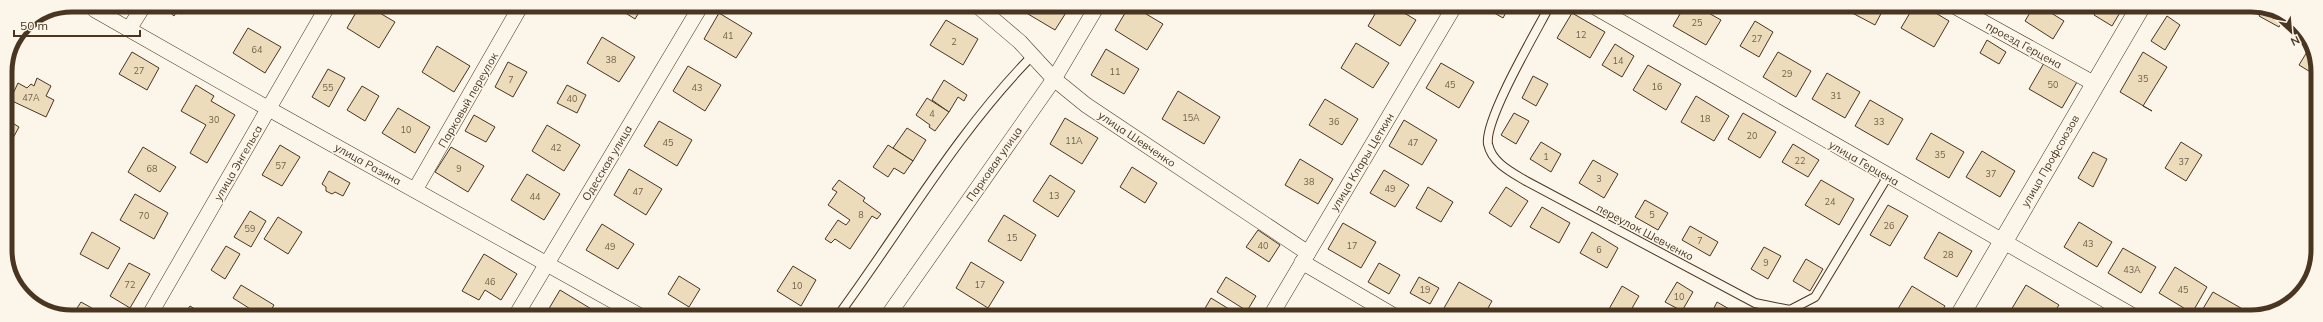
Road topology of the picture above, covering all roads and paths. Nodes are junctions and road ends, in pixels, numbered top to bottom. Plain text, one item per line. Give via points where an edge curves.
1 (99, 12) edge
2 (140, 12) edge
3 (324, 12) edge
4 (517, 12) edge
5 (697, 12) edge
6 (985, 12) edge
7 (1094, 12) edge
8 (1451, 12) edge
9 (1546, 12) edge
10 (1604, 12) edge
11 (1965, 12) edge
12 (2137, 12) edge
13 (129, 29) junction
14 (1033, 54) junction
15 (1054, 79) junction
16 (2095, 84) junction
17 (269, 109) junction
18 (1888, 176) junction
19 (415, 190) junction
20 (2002, 242) junction
21 (1305, 258) junction
22 (546, 264) junction
23 (152, 310) edge
24 (519, 310) edge
25 (629, 310) edge
26 (842, 310) edge
27 (892, 310) edge
28 (1274, 310) edge
29 (1385, 310) edge
30 (1790, 310) edge
31 (1790, 310) edge
32 (1963, 310) edge
33 (2123, 310) edge

1 - 13 street, улица Разина
2 - 13 street
3 - 17 street, улица Энгельса
4 - 19 street, Парковый переулок
5 - 22 street, Одесская улица
6 - 14 street, улица Шевченко
7 - 15 street, Парковая улица
8 - 21 street, улица Клары Цеткин
9 - 31 lane, переулок Шевченко via 1501,100 1490,128 1488,144 1497,162 1526,181 1755,303
10 - 18 street, улица Герцена
11 - 16 street, проезд Герцена
12 - 16 street, улица Профсоюзов
13 - 17 street, улица Разина
14 - 15 street, улица Шевченко
14 - 26 lane via 1003,85 963,134
15 - 21 street, улица Шевченко via 1086,105
15 - 27 street, Парковая улица
16 - 20 street, улица Профсоюзов
17 - 19 street, улица Разина
17 - 23 street, улица Энгельса
18 - 20 street, улица Герцена
18 - 30 lane, переулок Шевченко via 1815,297
19 - 22 street, улица Разина
20 - 32 street, улица Профсоюзов
20 - 33 street, улица Герцена
21 - 28 street, улица Клары Цеткин
21 - 29 street, улица Шевченко
22 - 24 street, Одесская улица
22 - 25 street, улица Разина

